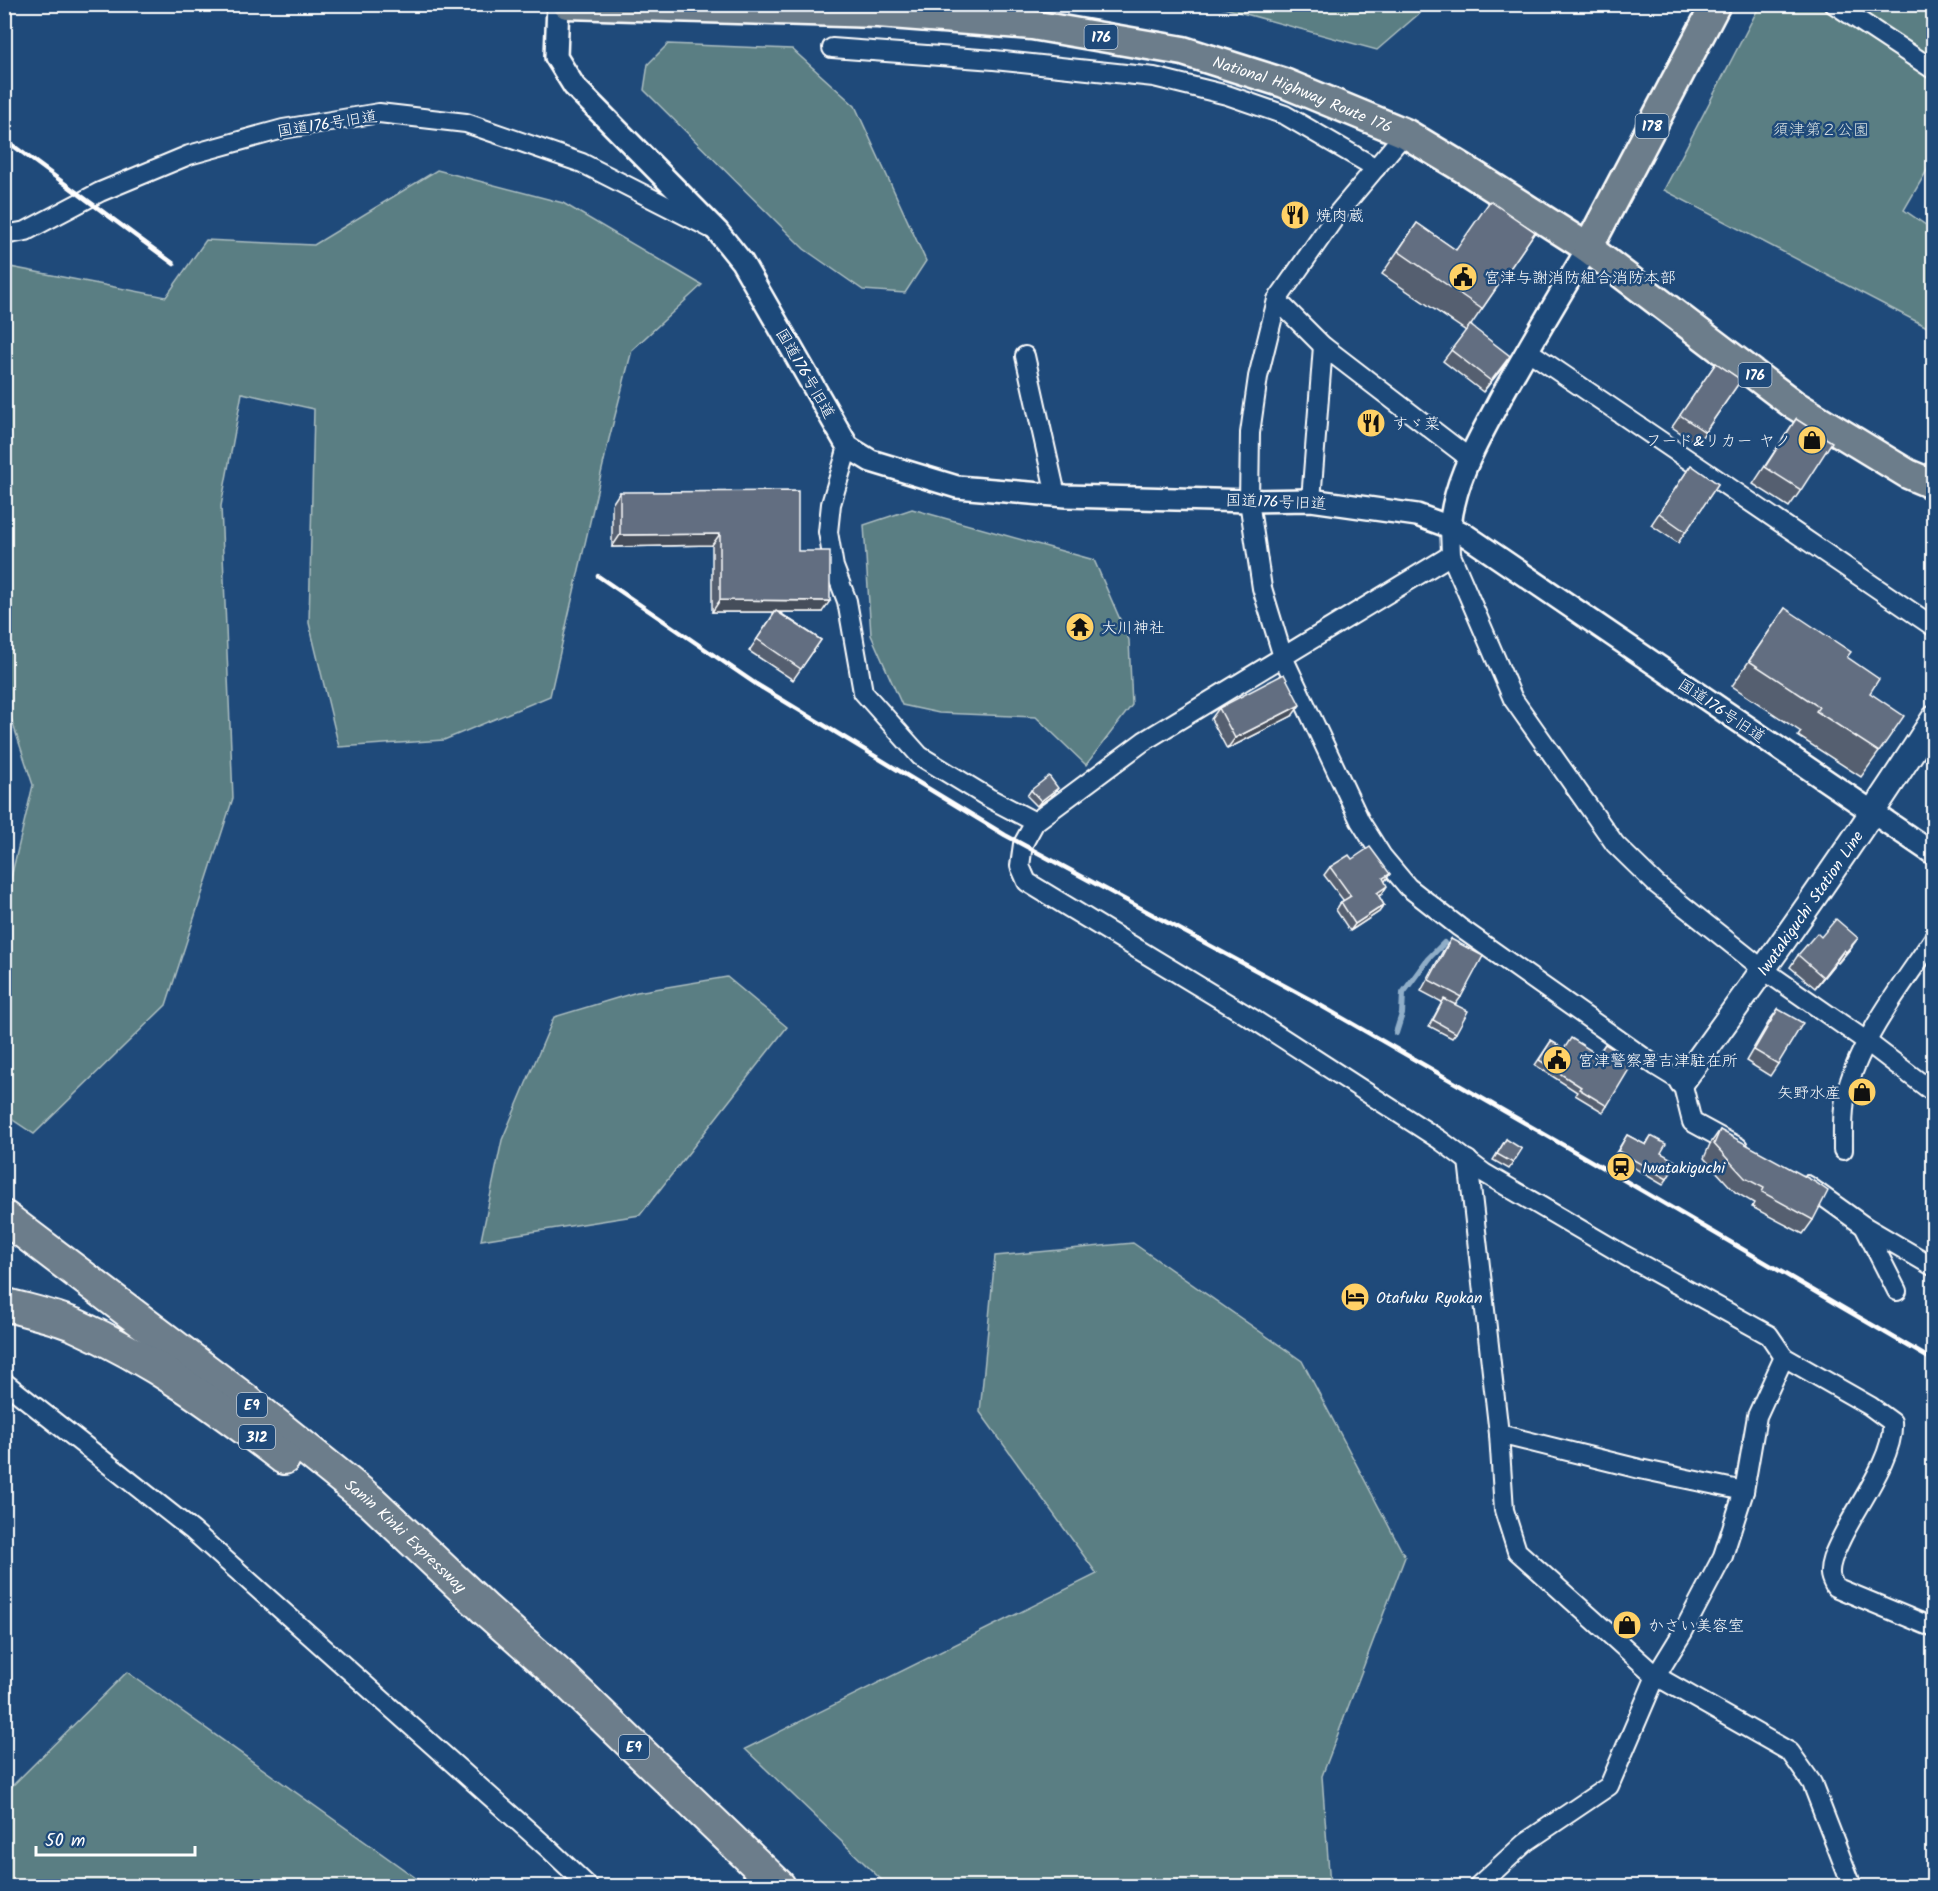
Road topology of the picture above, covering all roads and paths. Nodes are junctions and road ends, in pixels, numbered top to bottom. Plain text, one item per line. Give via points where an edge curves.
1 (558, 4) edge
2 (567, 4) edge
3 (1716, 4) edge
4 (1834, 4) edge
5 (832, 48) dead end
6 (1203, 58) junction
7 (1934, 69) edge
8 (1194, 87) junction
9 (1405, 133) junction
10 (1376, 168) junction
11 (718, 232) junction
12 (4, 236) edge
13 (1588, 248) junction
14 (1277, 300) junction
15 (1323, 346) junction
16 (1527, 350) junction
17 (1025, 356) dead end
18 (848, 447) junction
19 (1469, 458) junction
20 (1934, 485) edge
21 (1056, 495) junction
22 (1311, 500) junction
23 (1249, 501) junction
24 (1450, 526) junction
25 (1451, 555) junction
26 (1934, 627) edge
27 (1283, 657) junction
28 (1934, 718) edge
29 (1873, 813) junction
30 (1035, 822) junction
31 (1934, 854) edge
32 (1934, 938) edge
33 (1764, 970) junction
34 (1866, 1041) junction
35 (1682, 1082) junction
36 (1934, 1093) edge
37 (1843, 1150) dead end
38 (1749, 1154) edge
39 (1468, 1160) junction
40 (1790, 1176) edge
41 (4, 1217) edge
42 (1864, 1226) junction
43 (1934, 1267) edge
44 (1897, 1291) dead end
45 (4, 1304) edge
46 (1784, 1357) junction
47 (4, 1382) edge
48 (1499, 1434) junction
49 (1744, 1491) junction
50 (486, 1610) junction
51 (1934, 1628) edge
52 (1656, 1676) junction
53 (588, 1887) edge
54 (779, 1887) edge
55 (1478, 1887) edge
56 (1852, 1887) edge

1 - 11 street, 国道176号旧道 via 556,57 574,86
2 - 6 highway, National Highway Route 176 / 176 via 878,13 1032,25 1183,51
3 - 13 highway, 178
4 - 7 street
5 - 8 street via 1143,75
6 - 8 street
6 - 9 highway, National Highway Route 176 / 176 via 1284,83
8 - 10 street via 1285,115
9 - 10 street
9 - 13 highway, National Highway Route 176 / 176
10 - 14 street via 1338,213
11 - 12 street, 国道176号旧道 via 572,160 466,123 379,113 283,129 189,155 100,192 27,231
11 - 18 street, 国道176号旧道 via 742,262
13 - 16 street
13 - 20 highway, National Highway Route 176 / 176 via 1793,404 1908,474
14 - 15 street
14 - 23 street via 1258,377 1250,433
15 - 19 street
15 - 22 street
16 - 19 street
16 - 26 street
17 - 21 street
18 - 21 street, 国道176号旧道 via 871,461 957,488
18 - 30 street via 831,504 828,532 834,567 847,602 863,692 920,756
19 - 24 street via 1460,477
21 - 23 street, 国道176号旧道
22 - 23 street, 国道176号旧道
22 - 24 street, 国道176号旧道 via 1417,515
23 - 27 street via 1262,588
24 - 25 street
24 - 29 street, 国道176号旧道
25 - 27 street
25 - 33 street via 1513,699 1615,844 1656,884
27 - 30 street via 1144,741
27 - 35 street via 1360,821 1408,887 1459,927
28 - 29 main road, Iwatakiguchi Station Line
29 - 31 street, 国道176号旧道
29 - 33 main road, Iwatakiguchi Station Line
30 - 39 street via 1023,844 1020,866 1027,882 1253,1019
32 - 34 street
33 - 34 street
33 - 35 main road, Iwatakiguchi Station Line
34 - 36 street
34 - 37 street via 1847,1092
35 - 38 street via 1692,1122
39 - 46 street via 1548,1211 1769,1335
39 - 48 street
40 - 42 street
41 - 50 highway, Sanin Kinki Expressway / E9 via 363,1494
42 - 43 street
42 - 44 street
45 - 50 highway, 312 via 73,1324 150,1362 256,1436 385,1541
46 - 49 street via 1757,1416
46 - 51 street via 1892,1422 1887,1454 1832,1557 1829,1576 1835,1587
47 - 53 street via 193,1531
48 - 49 street
48 - 52 street via 1504,1510 1516,1551
49 - 52 street via 1723,1556
50 - 54 highway, Sanin Kinki Expressway / E9 via 565,1680
52 - 55 street via 1609,1786 1526,1842
52 - 56 street via 1790,1752 1812,1783

